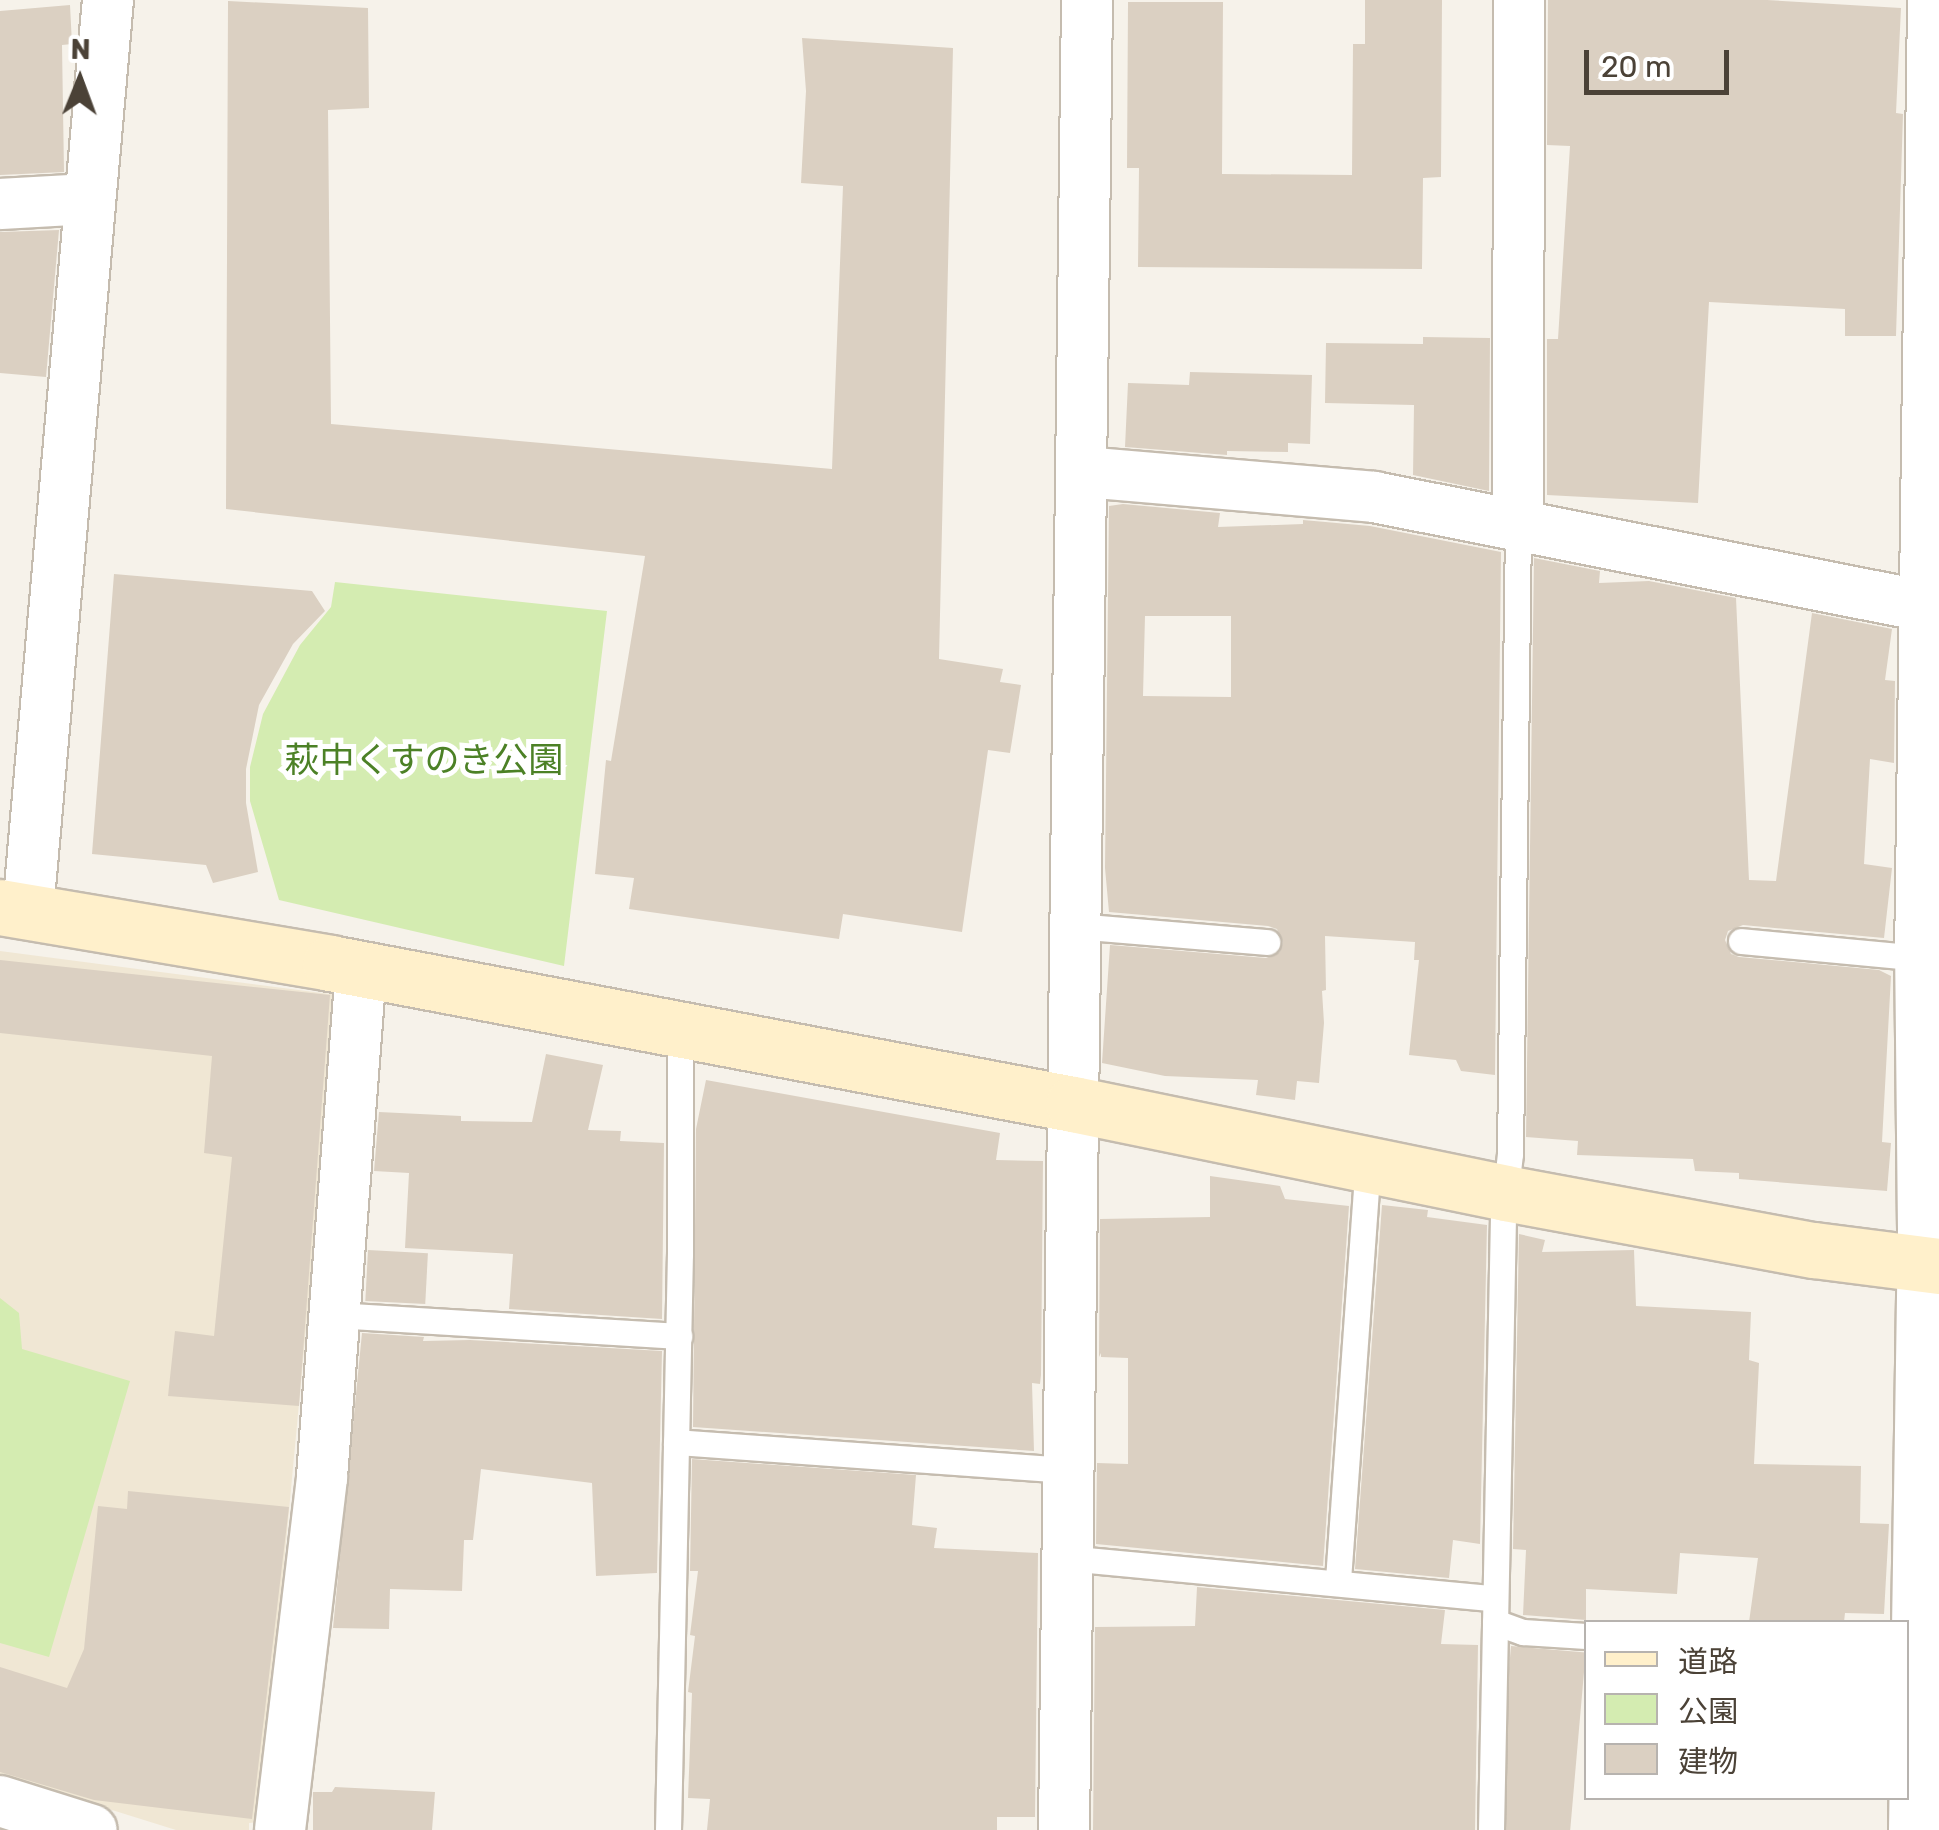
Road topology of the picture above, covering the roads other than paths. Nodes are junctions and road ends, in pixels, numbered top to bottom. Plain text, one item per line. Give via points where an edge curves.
1 (108, 0) edge
2 (1087, 0) edge
3 (1519, 0) edge
4 (1933, 0) edge
5 (1935, 176) edge
6 (90, 199) junction
7 (0, 204) edge
8 (1084, 472) junction
9 (1518, 524) junction
10 (1933, 608) edge
11 (14, 908) edge
12 (1076, 926) junction
13 (1742, 941) dead end
14 (1267, 942) dead end
15 (1920, 958) junction
16 (361, 970) junction
17 (680, 1030) junction
18 (1073, 1104) junction
19 (1368, 1166) junction
20 (1505, 1194) junction
21 (1931, 1265) edge
22 (335, 1315) junction
23 (679, 1336) junction
24 (676, 1442) junction
25 (1068, 1470) junction
26 (1068, 1558) junction
27 (1338, 1580) junction
28 (1494, 1610) junction
29 (1584, 1636) edge
30 (1912, 1653) edge
31 (0, 1801) edge
32 (92, 1830) edge
33 (280, 1830) edge
34 (668, 1830) edge
35 (1064, 1830) edge
36 (1491, 1830) edge
37 (1914, 1830) edge

1 - 6 street
2 - 8 street
3 - 9 street
4 - 5 street
5 - 10 street
6 - 7 street
6 - 11 street
8 - 9 street via 1374,496
8 - 12 street
9 - 10 street
9 - 20 lane
10 - 15 street
11 - 16 street
12 - 14 lane
12 - 18 street
13 - 15 lane
15 - 21 street
16 - 17 street
16 - 22 street
17 - 18 street
17 - 23 lane
18 - 19 street
18 - 25 street
19 - 20 street
19 - 27 lane
20 - 21 street
20 - 28 lane
21 - 30 street
22 - 23 lane
22 - 33 street
23 - 24 lane
24 - 25 lane
24 - 34 lane
25 - 26 street
26 - 27 lane
26 - 35 street
27 - 28 lane
28 - 29 lane via 1522,1632
28 - 36 lane
30 - 37 street
31 - 32 street

